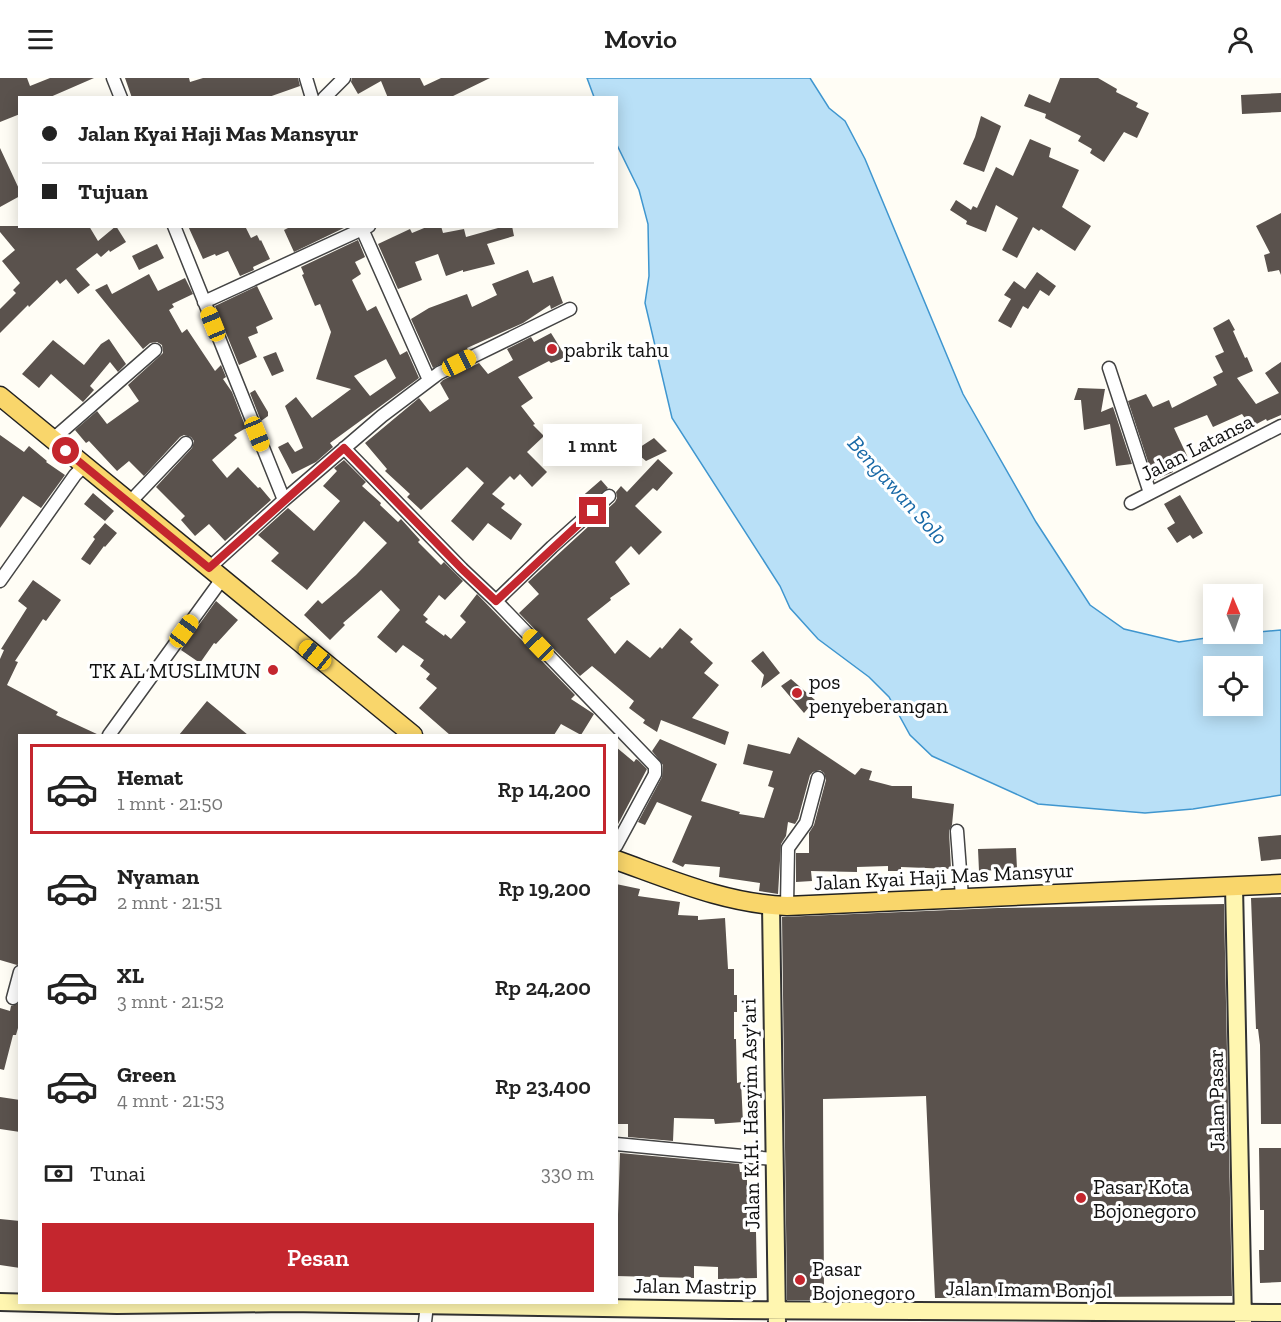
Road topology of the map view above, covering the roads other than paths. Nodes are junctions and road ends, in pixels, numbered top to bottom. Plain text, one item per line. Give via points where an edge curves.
1 (113, 78) edge
2 (306, 78) edge
3 (344, 78) edge
4 (120, 96) edge
5 (311, 96) edge
6 (326, 96) edge
7 (175, 228) edge
8 (366, 228) edge
9 (204, 302) junction
10 (570, 309) dead end
11 (154, 350) dead end
12 (1109, 368) dead end
13 (429, 380) junction
14 (0, 396) edge
15 (1281, 426) edge
16 (52, 440) junction
17 (186, 443) dead end
18 (344, 448) junction
19 (84, 466) junction
20 (1150, 493) junction
21 (609, 496) dead end
22 (284, 500) junction
23 (130, 502) junction
24 (1131, 503) dead end
25 (216, 573) junction
26 (0, 581) edge
27 (496, 601) junction
28 (110, 734) edge
29 (412, 734) edge
30 (818, 778) dead end
31 (957, 831) dead end
32 (618, 842) edge
33 (618, 861) edge
34 (1281, 884) edge
35 (1234, 886) junction
36 (962, 897) junction
37 (779, 906) junction
38 (0, 994) edge
39 (16, 998) edge
40 (618, 1144) edge
41 (773, 1159) junction
42 (0, 1302) edge
43 (18, 1303) edge
44 (29, 1304) edge
45 (245, 1304) edge
46 (354, 1304) edge
47 (507, 1305) edge
48 (615, 1305) edge
49 (116, 1310) edge
50 (1281, 1313) edge
51 (426, 1314) edge
52 (777, 1316) edge
53 (1243, 1317) edge

1 - 4 street
2 - 5 street
3 - 6 street
7 - 9 street
8 - 9 street
8 - 13 street
9 - 22 street
10 - 13 street
11 - 16 street
12 - 20 street
13 - 18 street
14 - 16 main road
15 - 20 street, Jalan Latansa
16 - 19 main road
17 - 23 street
18 - 22 street
18 - 27 street
19 - 23 main road
19 - 26 street
20 - 24 street, Jalan Latansa
21 - 27 street
22 - 25 street
23 - 25 main road
25 - 28 street
25 - 29 main road
27 - 32 street via 655,766
30 - 37 street via 806,824 788,848
31 - 36 street
33 - 37 main road, Jalan Kyai Haji Mas Mansyur via 726,897
34 - 35 main road, Jalan Kyai Haji Mas Mansyur
35 - 36 main road, Jalan Kyai Haji Mas Mansyur
35 - 53 main road, Jalan Pasar
36 - 37 main road, Jalan Kyai Haji Mas Mansyur
37 - 41 main road, Jalan K.H. Hasyim Asy'ari
38 - 39 street
40 - 41 street
41 - 52 main road, Jalan K.H. Hasyim Asy'ari
42 - 43 main road, Jalan Mastrip
44 - 49 main road, Jalan Mastrip
45 - 49 main road, Jalan Mastrip
46 - 51 main road, Jalan Mastrip
47 - 48 main road, Jalan Mastrip
47 - 51 main road, Jalan Mastrip
48 - 52 main road, Jalan Mastrip
50 - 53 main road, Jalan Imam Bonjol
52 - 53 main road, Jalan Imam Bonjol

